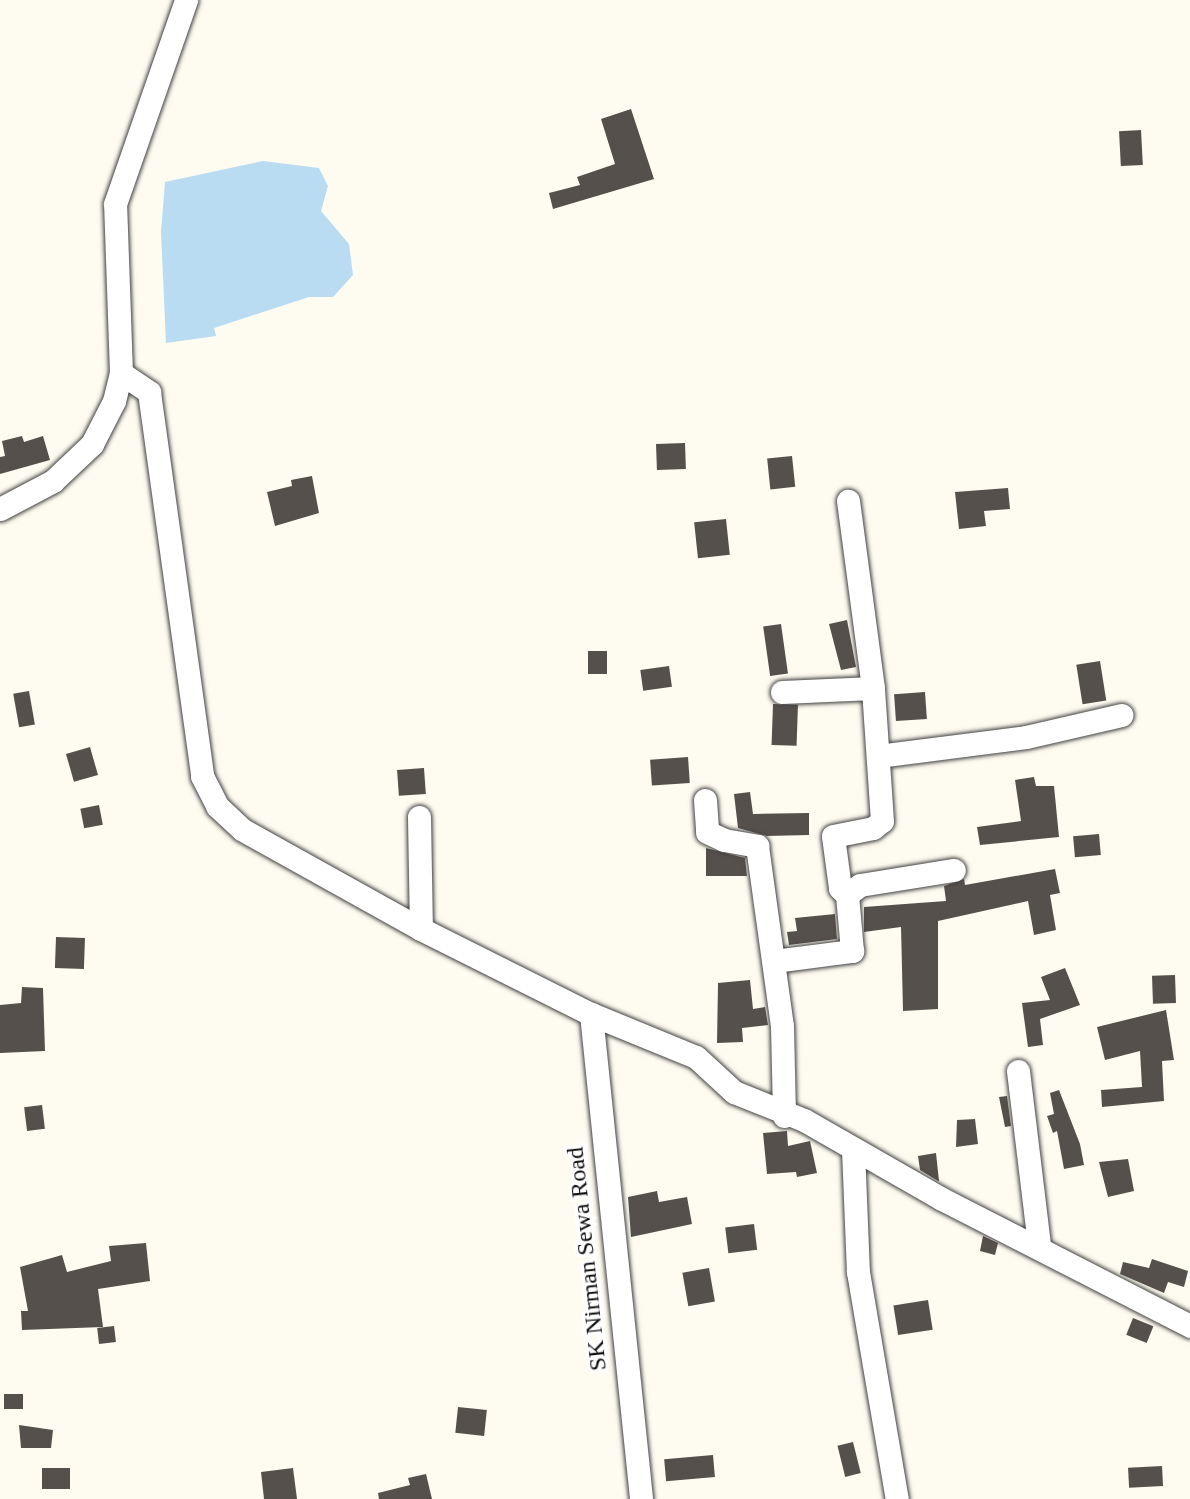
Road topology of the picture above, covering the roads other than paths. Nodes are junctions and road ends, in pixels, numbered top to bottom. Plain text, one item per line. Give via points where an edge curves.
1 (186, 0) edge
2 (121, 373) junction
3 (848, 501) dead end
4 (0, 509) edge
5 (873, 688) junction
6 (782, 692) dead end
7 (1121, 715) dead end
8 (878, 757) junction
9 (705, 800) dead end
10 (419, 817) dead end
11 (954, 870) dead end
12 (847, 895) junction
13 (421, 929) junction
14 (774, 961) junction
15 (591, 1014) junction
16 (1018, 1071) dead end
17 (785, 1116) junction
18 (853, 1149) junction
19 (1038, 1244) junction
20 (1190, 1326) edge
21 (641, 1499) edge
22 (897, 1499) edge

1 - 2 street via 115,204
2 - 4 street via 114,401 92,444 53,481
2 - 13 street via 149,392 201,776 217,806 243,830
3 - 5 street
5 - 6 street
5 - 8 street
7 - 8 street via 1026,737
8 - 12 street via 882,821 873,828 833,836 840,888
9 - 14 street via 707,832 724,841 757,846
10 - 13 street
11 - 12 street via 860,885
12 - 14 street via 852,951
13 - 15 street
14 - 17 street
15 - 17 street via 696,1057 734,1092
15 - 21 street, SK Nirman Sewa Road
16 - 19 street
17 - 18 street via 804,1121
18 - 19 street via 979,1218
18 - 22 street via 857,1260
19 - 20 street

